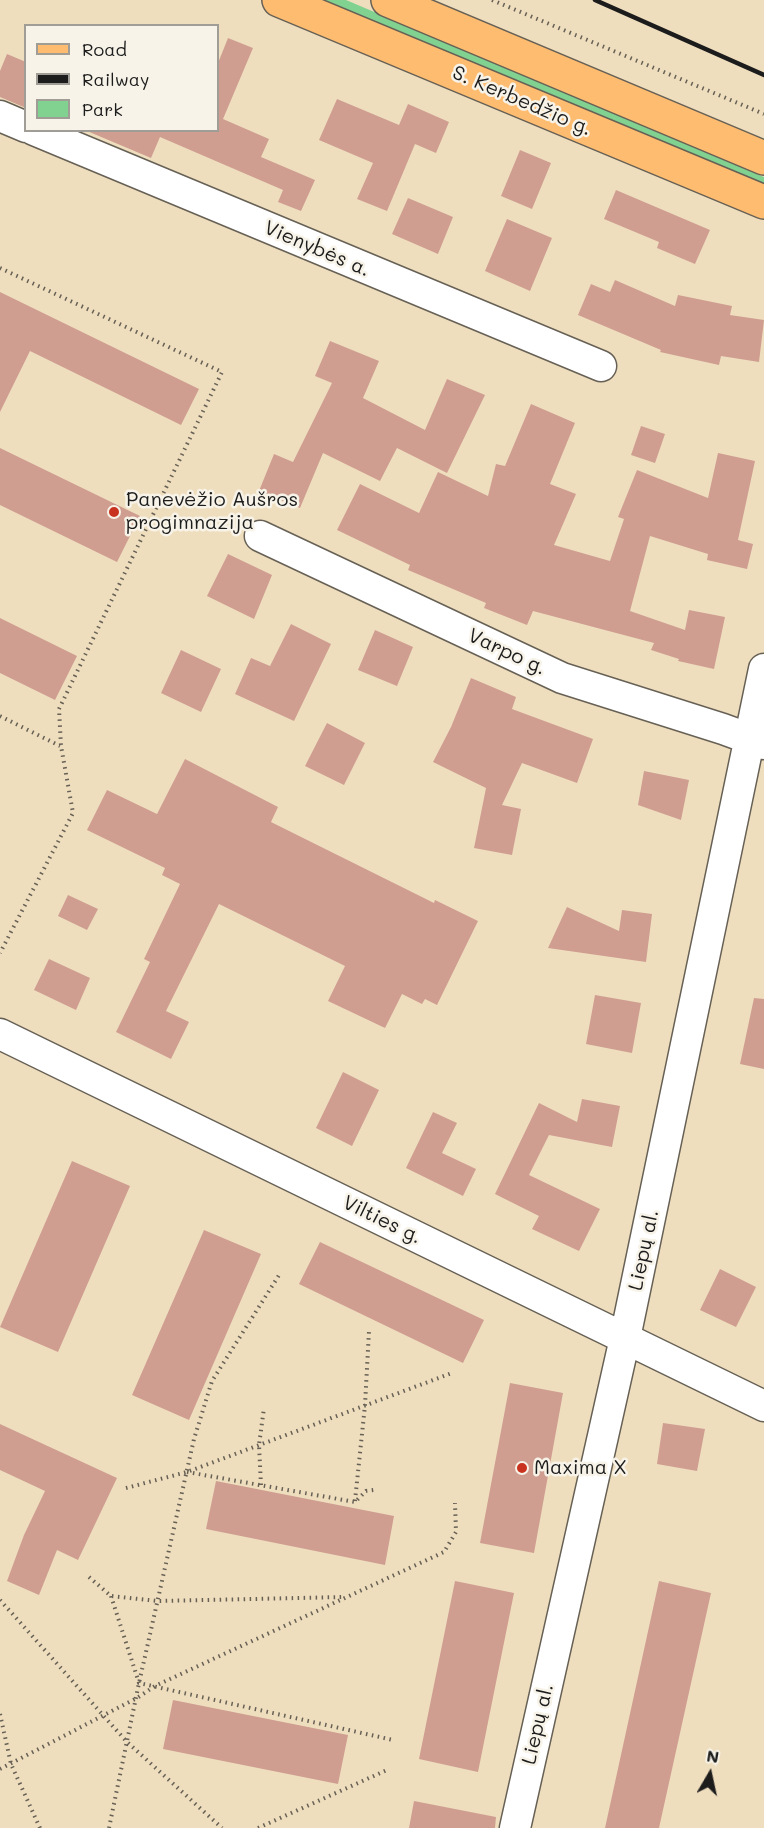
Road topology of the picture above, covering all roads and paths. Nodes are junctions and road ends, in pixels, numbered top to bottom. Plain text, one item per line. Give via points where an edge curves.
1 (279, 0) edge
2 (388, 0) edge
3 (492, 0) edge
4 (764, 114) edge
5 (0, 117) edge
6 (24, 126) edge
7 (39, 132) edge
8 (764, 158) edge
9 (764, 202) edge
10 (0, 268) edge
11 (602, 366) dead end
12 (260, 536) dead end
13 (764, 669) edge
14 (0, 716) edge
15 (757, 741) edge
16 (61, 746) junction
17 (0, 953) edge
18 (0, 1034) edge
19 (281, 1272) dead end
20 (369, 1331) dead end
21 (626, 1338) junction
22 (452, 1373) dead end
23 (366, 1405) junction
24 (764, 1406) edge
25 (264, 1408) dead end
26 (259, 1445) junction
27 (187, 1472) junction
28 (261, 1485) junction
29 (126, 1488) dead end
30 (374, 1490) dead end
31 (355, 1502) junction
32 (455, 1503) dead end
33 (89, 1577) dead end
34 (111, 1596) junction
35 (346, 1597) junction
36 (0, 1600) edge
37 (158, 1600) junction
38 (139, 1683) junction
39 (155, 1686) junction
40 (137, 1698) junction
41 (0, 1714) edge
42 (104, 1715) junction
43 (393, 1740) dead end
44 (128, 1742) junction
45 (11, 1764) junction
46 (0, 1769) edge
47 (387, 1770) dead end
48 (40, 1828) edge
49 (109, 1828) edge
50 (222, 1828) edge
51 (258, 1828) edge
52 (515, 1828) edge

1 - 9 main road, S. Kerbedžio g.
2 - 8 main road, S. Kerbedžio g.
3 - 4 path
5 - 6 street
7 - 11 street, Vienybės a.
10 - 16 path via 222,372 59,709
12 - 15 street, Varpo g. via 562,678
13 - 15 street, Liepų al.
14 - 16 path
15 - 21 street, Liepų al.
16 - 17 path via 74,813
18 - 21 street, Vilties g.
19 - 27 path via 212,1381
20 - 23 path
21 - 24 street, Vilties g.
21 - 52 street, Liepų al.
22 - 23 path
23 - 26 path
23 - 31 path
25 - 26 path
26 - 27 path
26 - 28 path
27 - 28 path
27 - 29 path
27 - 37 path
28 - 31 path
30 - 31 path via 366,1491
32 - 35 path via 456,1532 444,1552
33 - 34 path
34 - 37 path
34 - 38 path
35 - 37 path
35 - 39 path
36 - 42 path
37 - 38 path
38 - 39 path
38 - 40 path
39 - 40 path
39 - 43 path
40 - 42 path
40 - 44 path
41 - 45 path
42 - 44 path
42 - 45 path
44 - 49 path
44 - 50 path
45 - 46 path
45 - 48 path
47 - 51 path

